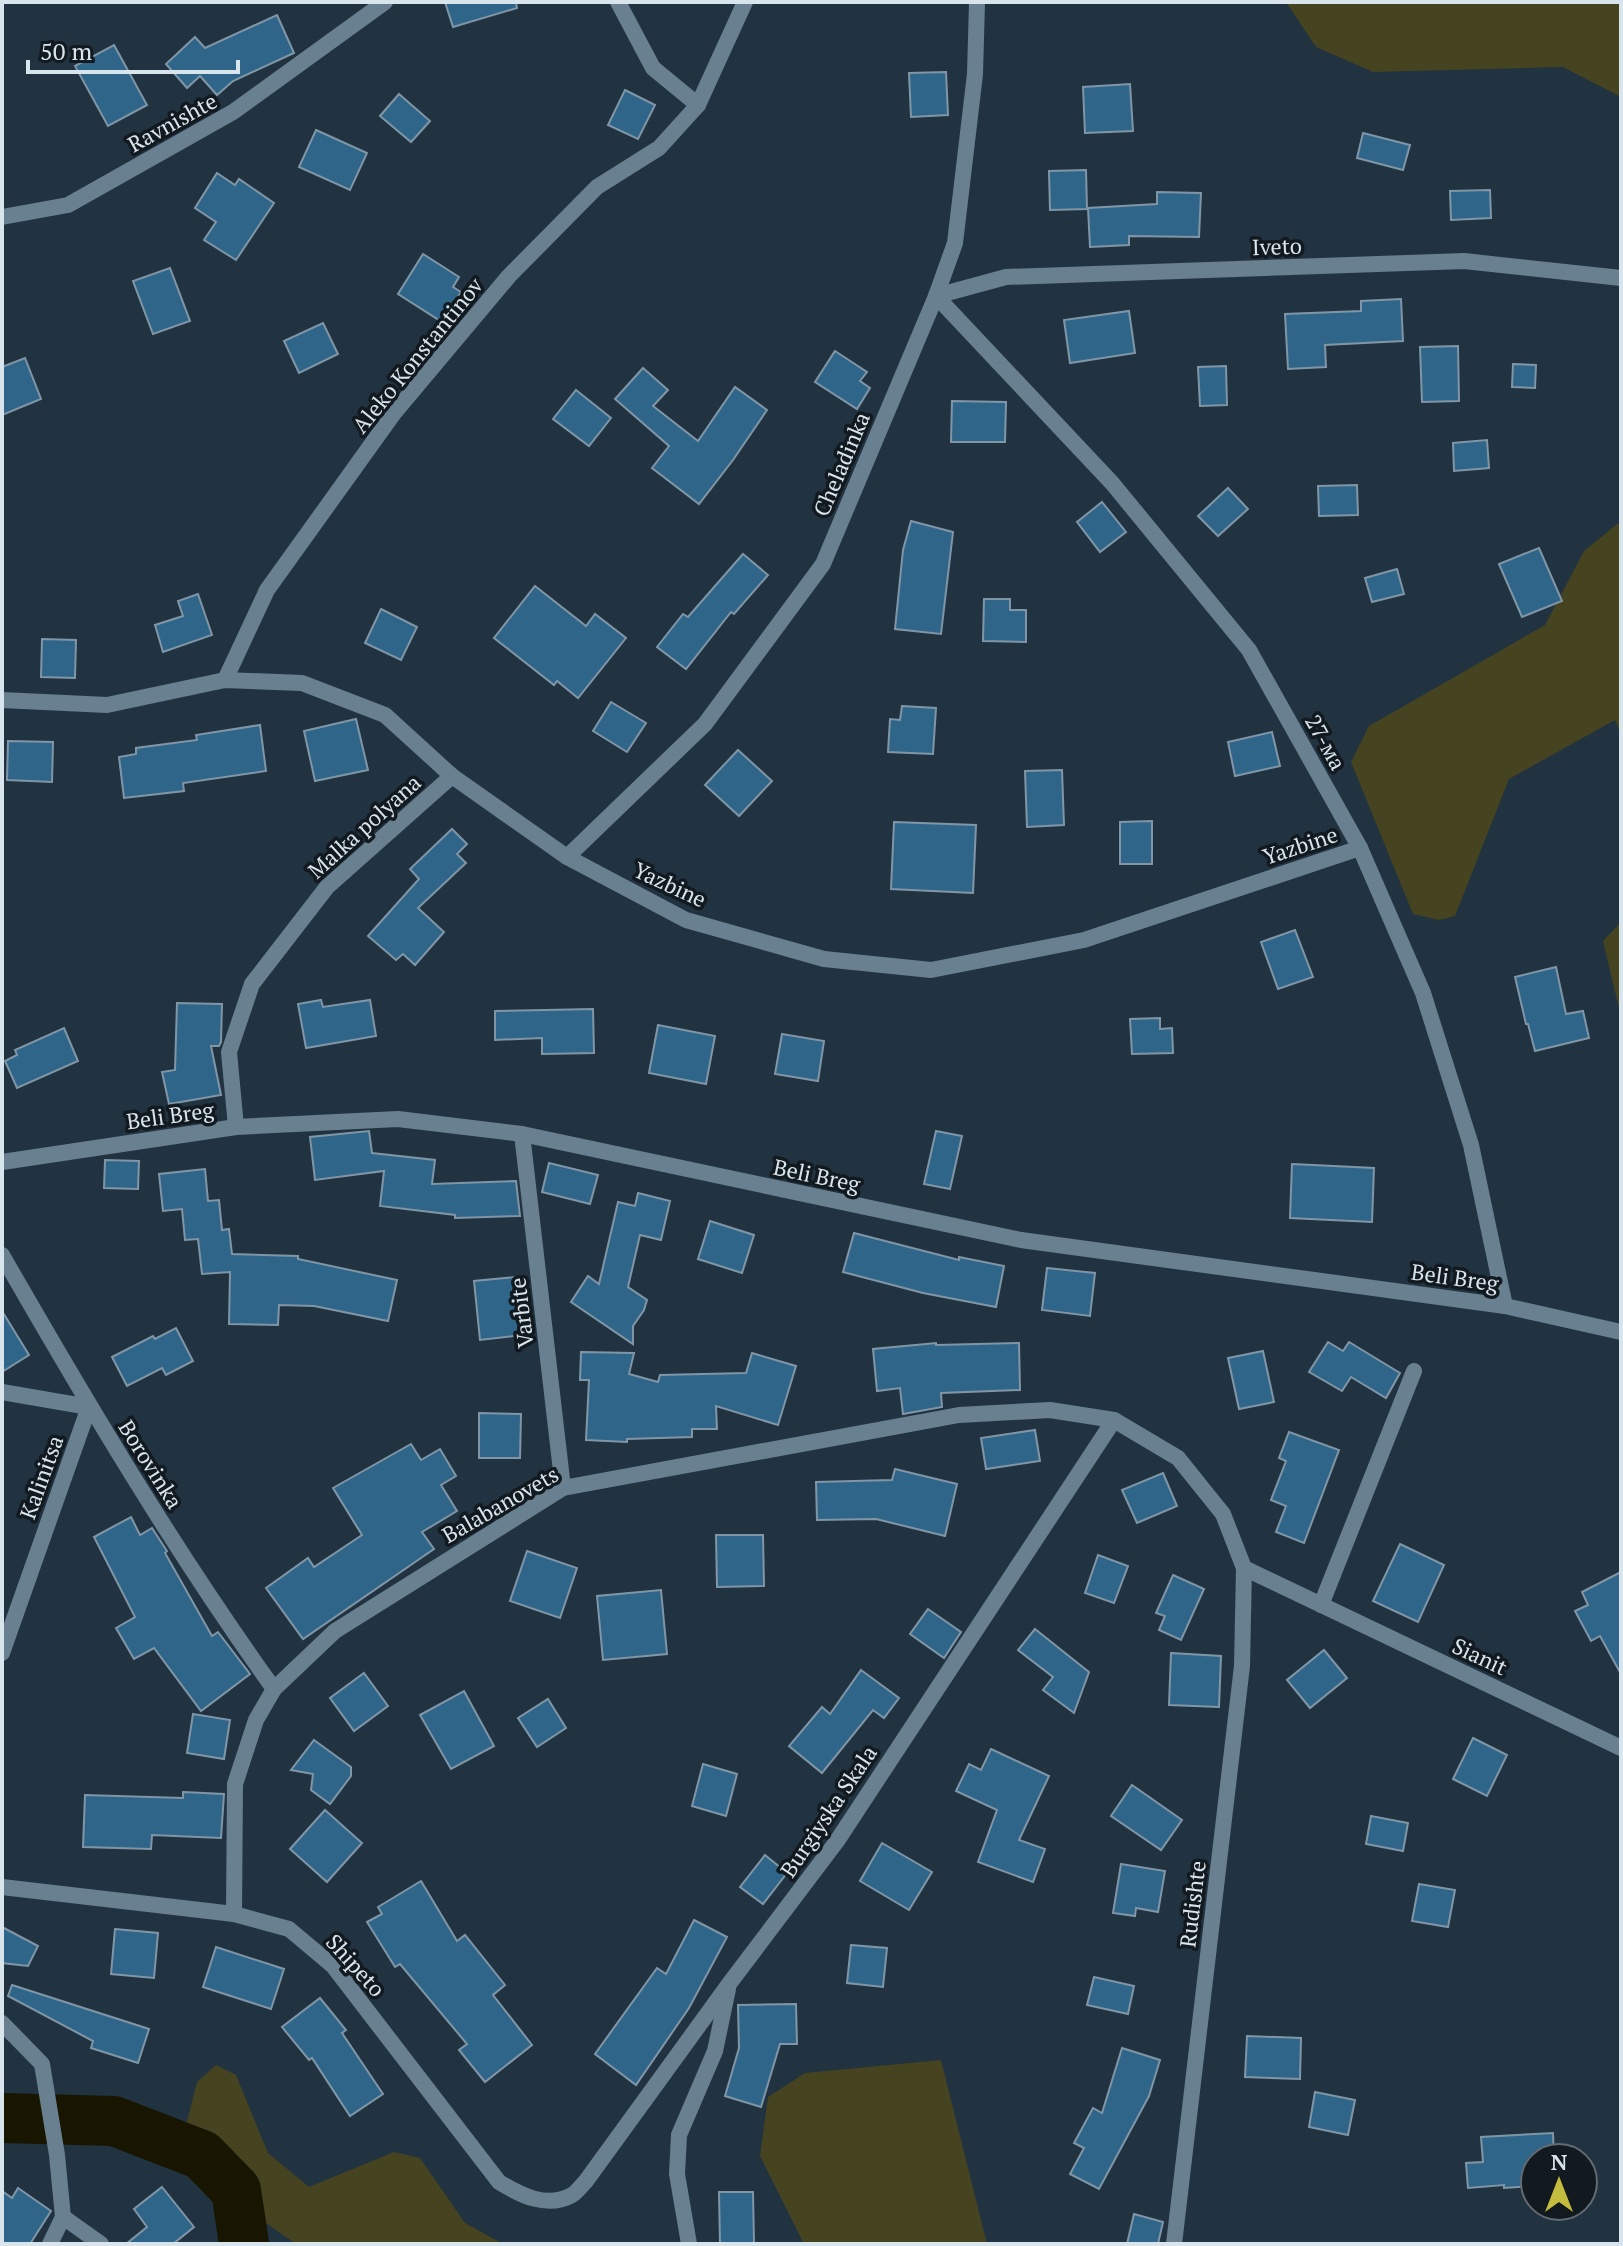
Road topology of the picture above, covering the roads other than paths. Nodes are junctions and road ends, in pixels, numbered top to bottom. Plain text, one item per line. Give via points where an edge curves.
1 (385, 2) edge
2 (618, 2) edge
3 (745, 2) edge
4 (977, 2) edge
5 (698, 105) junction
6 (2, 217) edge
7 (1621, 278) edge
8 (936, 296) junction
9 (225, 680) junction
10 (2, 700) edge
11 (452, 776) junction
12 (1360, 848) junction
13 (567, 857) junction
14 (236, 1127) junction
15 (522, 1134) junction
16 (2, 1162) edge
17 (2, 1255) edge
18 (1505, 1306) junction
19 (1621, 1332) edge
20 (1414, 1371) dead end
21 (2, 1392) edge
22 (89, 1407) junction
23 (1114, 1420) junction
24 (563, 1488) junction
25 (1244, 1568) junction
26 (1321, 1605) junction
27 (2, 1653) edge
28 (274, 1689) junction
29 (1621, 1748) edge
30 (2, 1887) edge
31 (234, 1914) junction
32 (729, 1984) junction
33 (2, 2023) edge
34 (551, 2200) joint
35 (63, 2217) junction
36 (50, 2244) edge
37 (101, 2244) edge
38 (689, 2244) edge
39 (1174, 2244) edge

1 - 6 street, Ravnishte via 233,112 68,205
2 - 5 street via 653,68
3 - 5 street, Aleko Konstantinov
4 - 8 street, Cheladinka via 975,74 955,243
5 - 9 street, Aleko Konstantinov via 659,148 597,187 520,265 394,413 267,590
7 - 8 street, Iveto via 1464,261 1006,277
8 - 12 street, 27-ма via 1112,483 1249,650
8 - 13 street, Cheladinka via 823,564 705,724
9 - 10 street, Yazbine via 107,705
9 - 11 street, Yazbine via 302,683 385,715
11 - 13 street, Yazbine
11 - 14 street, Malka polyana via 327,887 252,984 229,1052
12 - 13 street, Yazbine via 1084,940 931,970 824,959 686,920
12 - 18 street, 27-ма via 1437,1034 1471,1145
14 - 15 street, Beli Breg via 398,1119
14 - 16 street, Beli Breg
15 - 18 street, Beli Breg via 1021,1240
15 - 24 street, Varbite
17 - 22 street, Borovinka
18 - 19 street, Beli Breg
20 - 26 street
21 - 22 street
22 - 27 street, Kalinitsa
22 - 28 street, Borovinka
23 - 24 street, Balabanovets via 1050,1410 959,1415
23 - 25 street via 1178,1458 1223,1514
23 - 32 street, Burgiyska Skala via 837,1841
24 - 28 street, Balabanovets via 335,1631
25 - 26 street, Sianit
25 - 39 street, Rudishte via 1242,1666
26 - 29 street, Sianit
28 - 31 street, Balabanovets via 256,1720 235,1784
30 - 31 street, Shipeto
31 - 34 street, Shipeto via 289,1929 333,1966 499,2182 536,2200
32 - 34 street, Burgiyska Skala via 586,2181 572,2195
32 - 38 street via 715,2051 679,2135 677,2174
33 - 35 street via 42,2064
35 - 36 street
35 - 37 street

